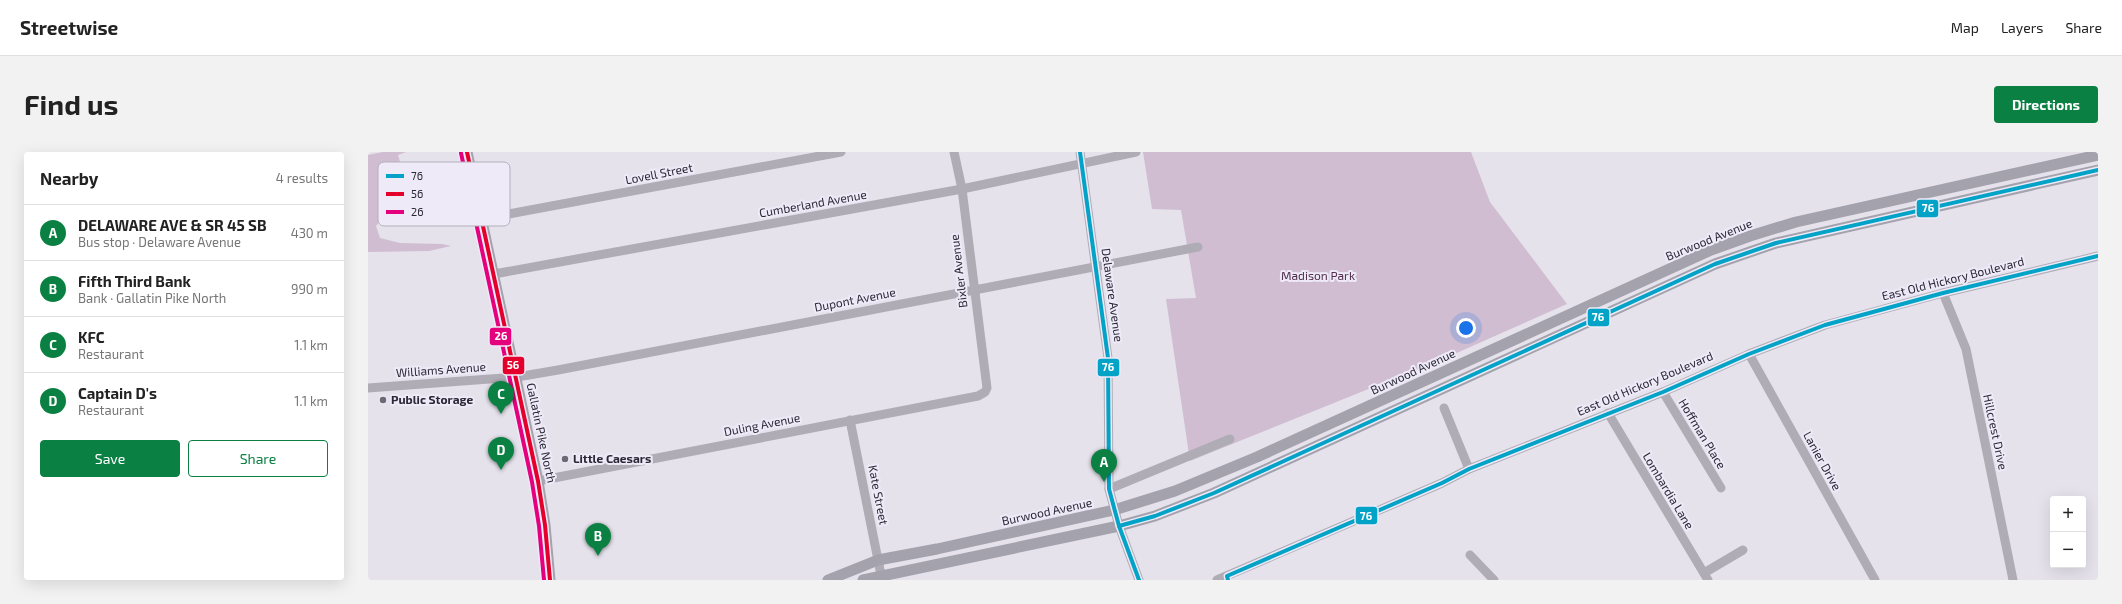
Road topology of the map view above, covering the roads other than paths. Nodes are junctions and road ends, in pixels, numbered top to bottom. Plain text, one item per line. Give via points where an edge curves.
1 (467, 152) edge
2 (841, 152) edge
3 (954, 152) edge
4 (1080, 152) edge
5 (1136, 152) edge
6 (2098, 155) edge
7 (469, 162) edge
8 (1082, 163) junction
9 (2098, 170) edge
10 (962, 189) junction
11 (510, 214) edge
12 (484, 226) edge
13 (1198, 246) dead end
14 (2098, 256) edge
15 (1096, 267) junction
16 (494, 274) junction
17 (973, 289) junction
18 (1943, 293) junction
19 (1749, 354) junction
20 (517, 377) junction
21 (368, 388) edge
22 (987, 388) joint
23 (1663, 392) junction
24 (1444, 408) dead end
25 (1608, 414) junction
26 (850, 420) junction
27 (1230, 439) dead end
28 (1469, 469) junction
29 (538, 481) junction
30 (1109, 488) junction
31 (1721, 488) dead end
32 (1114, 510) junction
33 (1119, 526) junction
34 (1743, 550) dead end
35 (1470, 555) dead end
36 (878, 560) junction
37 (881, 575) junction
38 (1706, 576) edge
39 (1227, 578) edge
40 (550, 580) edge
41 (828, 580) edge
42 (863, 580) edge
43 (1139, 580) edge
44 (1217, 580) edge
45 (1494, 580) edge
46 (1874, 580) edge
47 (2013, 580) edge

1 - 7 main road, Gallatin Pike North
2 - 11 street, Lovell Street
3 - 10 street, Bixler Avenue
4 - 8 street, Delaware Avenue
5 - 8 street, Cumberland Avenue
6 - 32 main road, Burwood Avenue via 1796,222 1750,236 1712,250 1257,457 1175,491
8 - 10 street, Cumberland Avenue
8 - 15 street, Delaware Avenue
9 - 33 main road, Burwood Avenue via 1782,241 1715,264 1214,493 1155,516
10 - 16 street, Cumberland Avenue
10 - 17 street, Bixler Avenue
12 - 16 main road, Gallatin Pike North
13 - 15 street, Dupont Avenue
14 - 18 street, East Old Hickory Boulevard
15 - 17 street, Dupont Avenue
15 - 30 street, Delaware Avenue via 1108,358
16 - 20 main road, Gallatin Pike North
17 - 20 street, Dupont Avenue
17 - 22 street, Bixler Avenue
18 - 19 street, East Old Hickory Boulevard via 1825,325
18 - 47 street, Hillcrest Drive via 1966,349
19 - 23 street, East Old Hickory Boulevard
19 - 46 street, Lanier Drive
20 - 21 street, Williams Avenue
20 - 29 main road, Gallatin Pike North
22 - 26 street, Duling Avenue via 986,392 978,396
23 - 25 street, East Old Hickory Boulevard
23 - 31 street, Hoffman Place
24 - 28 street
25 - 28 street, East Old Hickory Boulevard
25 - 38 street, Lombardia Lane
26 - 29 street, Duling Avenue
26 - 36 street, Kate Street
27 - 30 street
28 - 39 street, East Old Hickory Boulevard
29 - 40 main road, Gallatin Pike North
30 - 32 street, Delaware Avenue
32 - 33 street, Delaware Avenue
32 - 36 main road, Burwood Avenue
33 - 37 main road, Burwood Avenue
33 - 43 street, Delaware Avenue
34 - 38 street
35 - 45 street
36 - 37 street, Kate Street
36 - 41 main road, Burwood Avenue
37 - 42 main road, Burwood Avenue
39 - 44 street, East Old Hickory Boulevard

